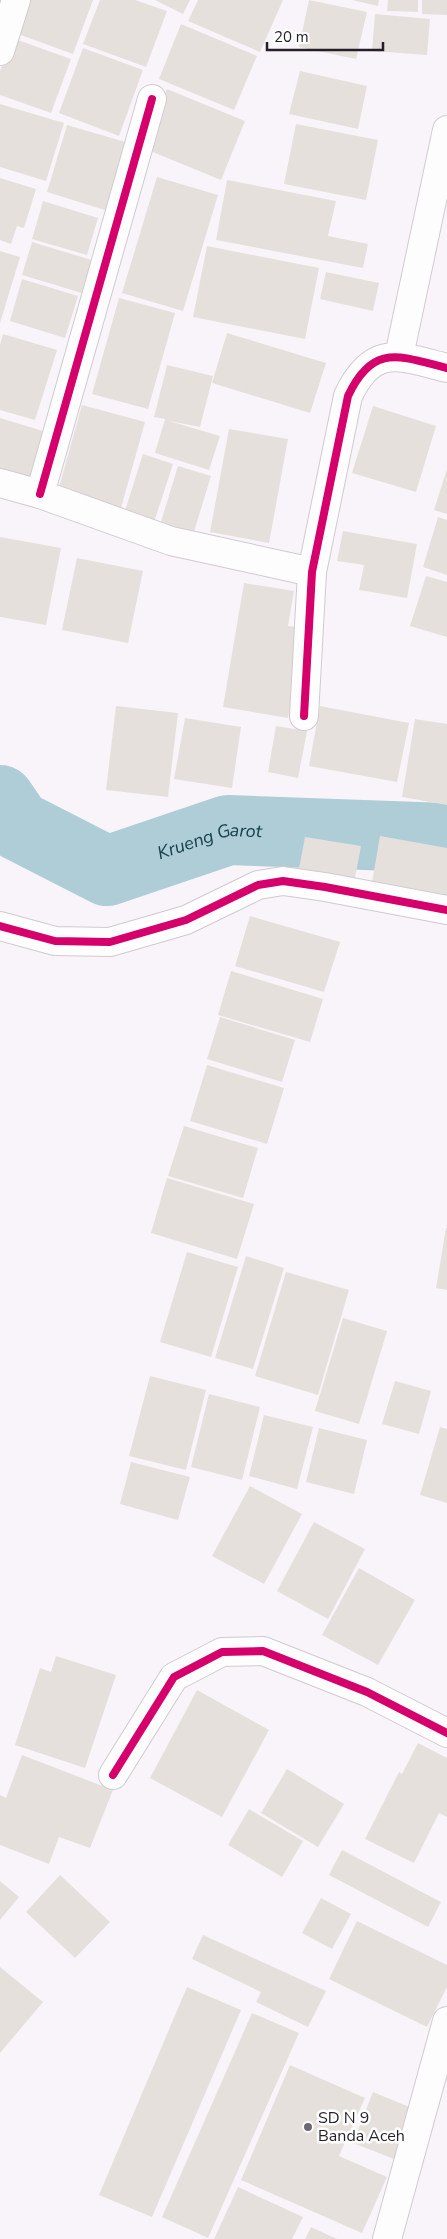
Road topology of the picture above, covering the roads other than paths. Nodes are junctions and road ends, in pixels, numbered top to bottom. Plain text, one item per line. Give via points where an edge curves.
1 (16, 0) edge
2 (0, 51) edge
3 (152, 99) dead end
4 (447, 130) edge
5 (399, 356) junction
6 (447, 368) edge
7 (0, 483) edge
8 (40, 494) junction
9 (312, 572) junction
10 (304, 716) dead end
11 (447, 910) edge
12 (0, 926) edge
13 (447, 1733) edge
14 (113, 1775) dead end
15 (447, 2021) edge
16 (441, 2070) edge
17 (387, 2239) edge

1 - 2 street
3 - 8 street
4 - 5 street
5 - 6 street
5 - 9 street via 380,358 370,365 348,396
7 - 8 street
8 - 9 street via 171,541
9 - 10 street
11 - 12 street via 283,881 258,885 186,920 110,942 55,941
13 - 14 street via 367,1692 263,1652 222,1652 174,1677
15 - 16 street
16 - 17 street

